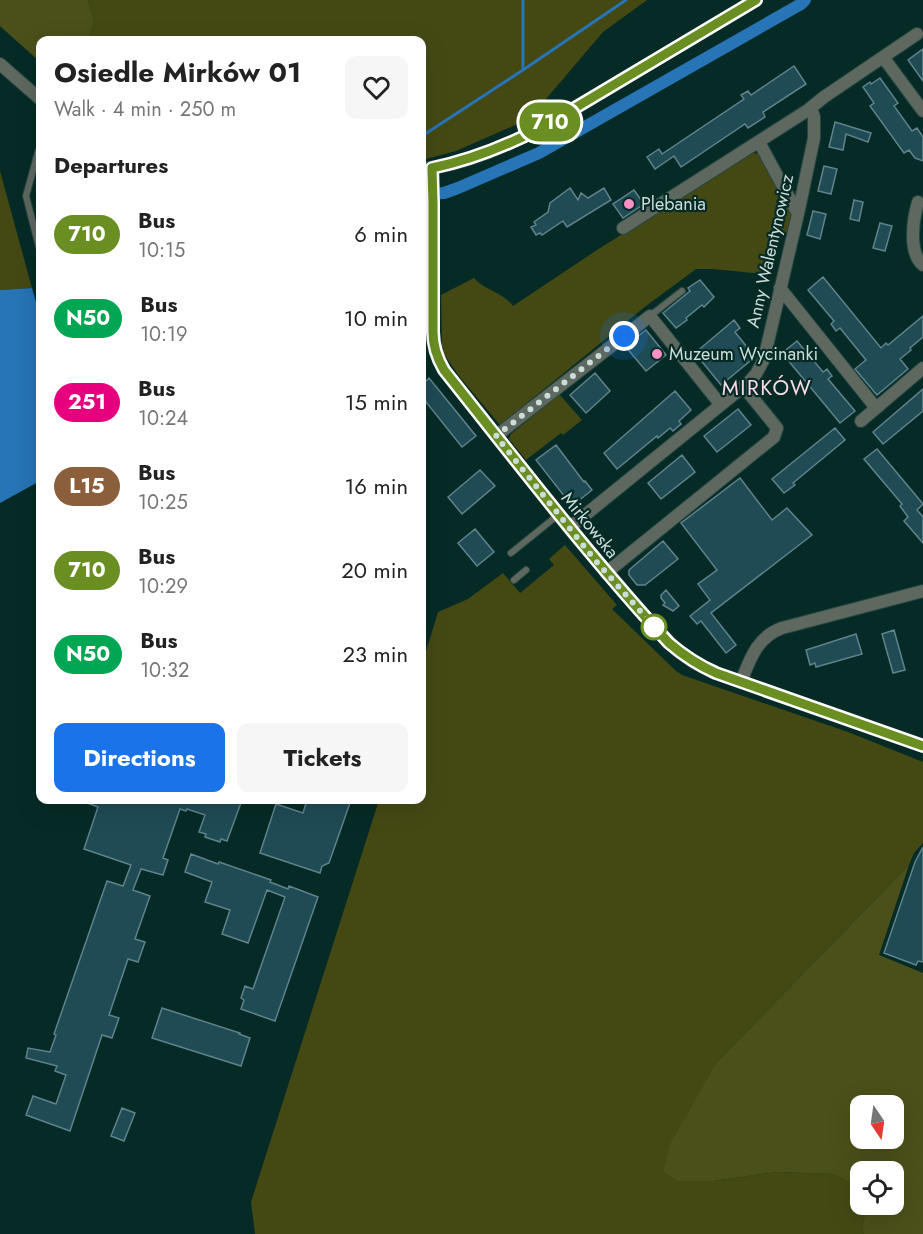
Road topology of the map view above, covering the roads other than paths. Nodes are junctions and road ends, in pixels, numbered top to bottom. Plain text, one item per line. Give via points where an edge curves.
1 (756, 0) edge
2 (916, 34) dead end
3 (883, 57) junction
4 (0, 64) edge
5 (36, 96) edge
6 (811, 108) junction
7 (923, 111) edge
8 (759, 142) junction
9 (36, 159) edge
10 (427, 168) edge
11 (918, 202) dead end
12 (798, 214) junction
13 (623, 228) dead end
14 (36, 235) edge
15 (923, 265) edge
16 (780, 288) junction
17 (682, 291) dead end
18 (650, 316) junction
19 (923, 368) edge
20 (743, 386) junction
21 (720, 404) junction
22 (876, 408) junction
23 (861, 421) dead end
24 (496, 436) junction
25 (558, 514) junction
26 (569, 528) junction
27 (511, 554) dead end
28 (526, 570) dead end
29 (606, 573) junction
30 (514, 580) dead end
31 (923, 591) edge
32 (741, 682) junction
33 (923, 746) edge

1 - 10 street via 534,132 475,156
2 - 3 street
3 - 6 street
3 - 7 street
4 - 5 street
6 - 8 street
6 - 12 street, Anny Walentynowicz via 814,138
8 - 12 street
8 - 13 street
9 - 14 lane via 26,196
10 - 24 street, Mirkowska via 433,188 435,351 444,370
11 - 15 street via 914,252
12 - 16 street, Anny Walentynowicz
16 - 20 street, Anny Walentynowicz via 764,360
16 - 22 street
17 - 18 lane
18 - 21 street
18 - 24 street
19 - 22 street
20 - 21 street, Anny Walentynowicz
20 - 29 street via 777,428 774,437
21 - 26 street, Anny Walentynowicz
22 - 23 street
24 - 25 street, Mirkowska
25 - 26 street, Mirkowska
25 - 27 lane
26 - 29 street, Mirkowska
28 - 30 lane
29 - 32 street, Mirkowska via 677,650 705,668
31 - 32 street via 774,631 755,648
32 - 33 street, Mirkowska

